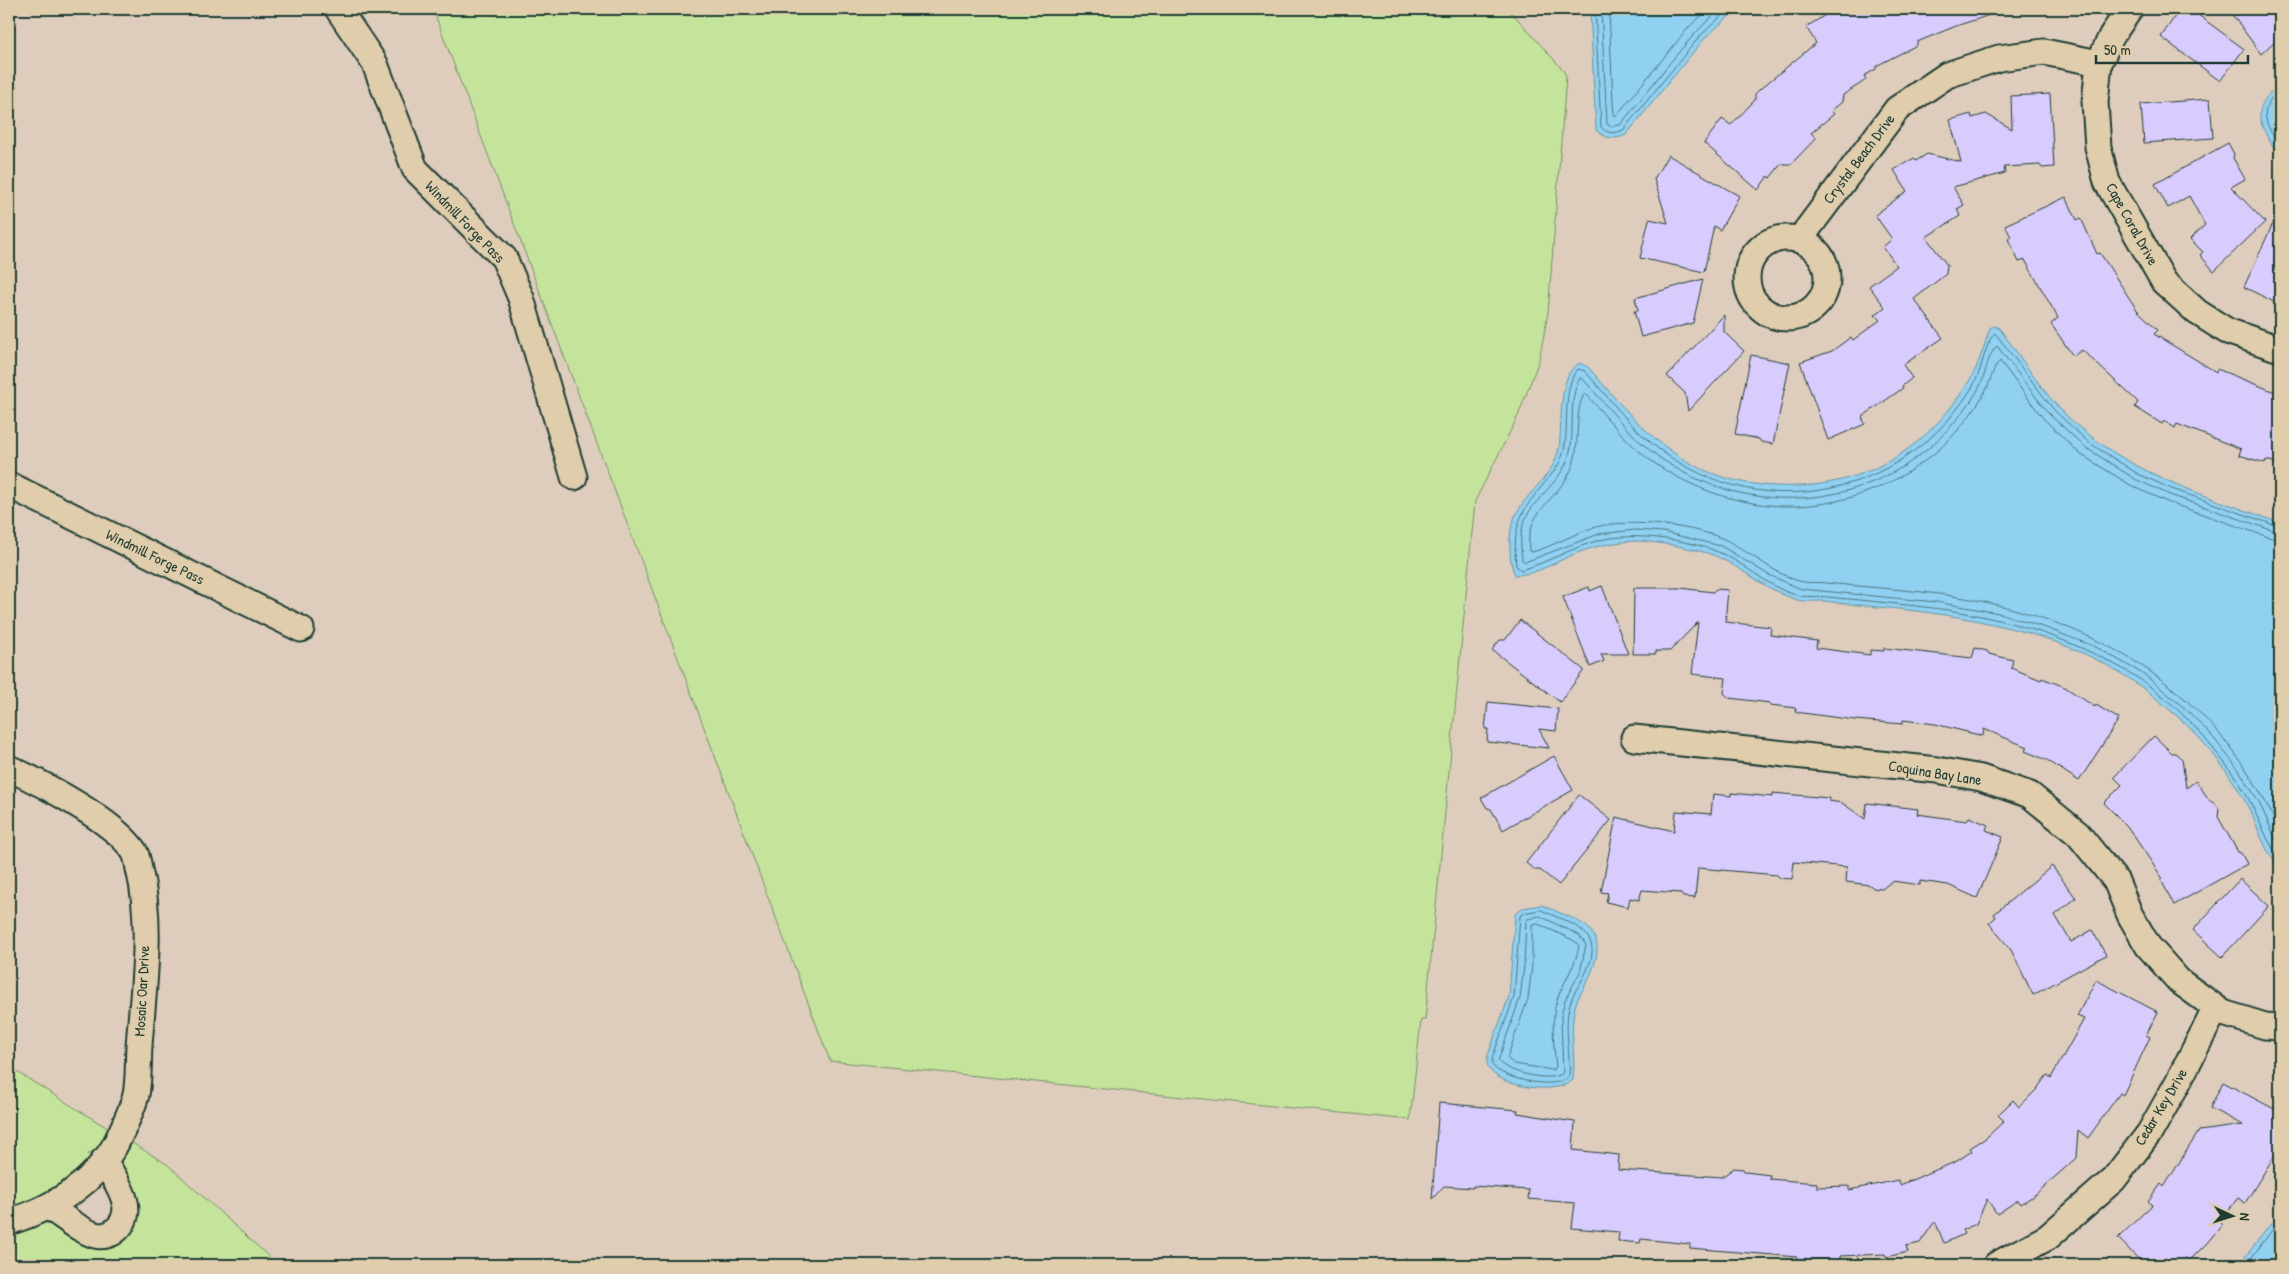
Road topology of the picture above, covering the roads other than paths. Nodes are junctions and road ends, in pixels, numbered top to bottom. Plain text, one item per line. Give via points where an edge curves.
1 (338, 9) edge
2 (2130, 9) edge
3 (2099, 63) junction
4 (1800, 239) dead end
5 (2280, 349) edge
6 (574, 477) dead end
7 (9, 485) edge
8 (301, 629) dead end
9 (1634, 738) dead end
10 (9, 768) edge
11 (2216, 1008) junction
12 (2280, 1027) edge
13 (104, 1160) junction
14 (48, 1207) junction
15 (9, 1222) edge
16 (1996, 1265) edge

1 - 6 street, Windmill Forge Pass via 375,64 415,169 504,258 521,298
2 - 3 street, Cape Coral Drive via 2112,35
3 - 4 street, Crystal Beach Drive via 2044,52 1999,58 1947,75 1897,109
3 - 5 street, Cape Coral Drive via 2096,120 2098,147 2107,182 2164,282 2197,312 2227,330
7 - 8 street, Windmill Forge Pass
9 - 11 street, Coquina Bay Lane via 1938,770 1981,778 2030,796 2078,834 2116,881 2148,946 2179,981
10 - 13 street, Mosaic Oar Drive via 45,785 118,834 135,852 142,880 145,963 136,1096 114,1147
11 - 12 street, Coquina Bay Lane via 2265,1026
11 - 16 street, Cedar Key Drive via 2150,1132 2114,1179 2048,1237
13 - 14 street, Mosaic Oar Drive via 91,1177
13 - 14 street via 126,1204 117,1230 96,1236
14 - 15 street, Mosaic Oar Drive

